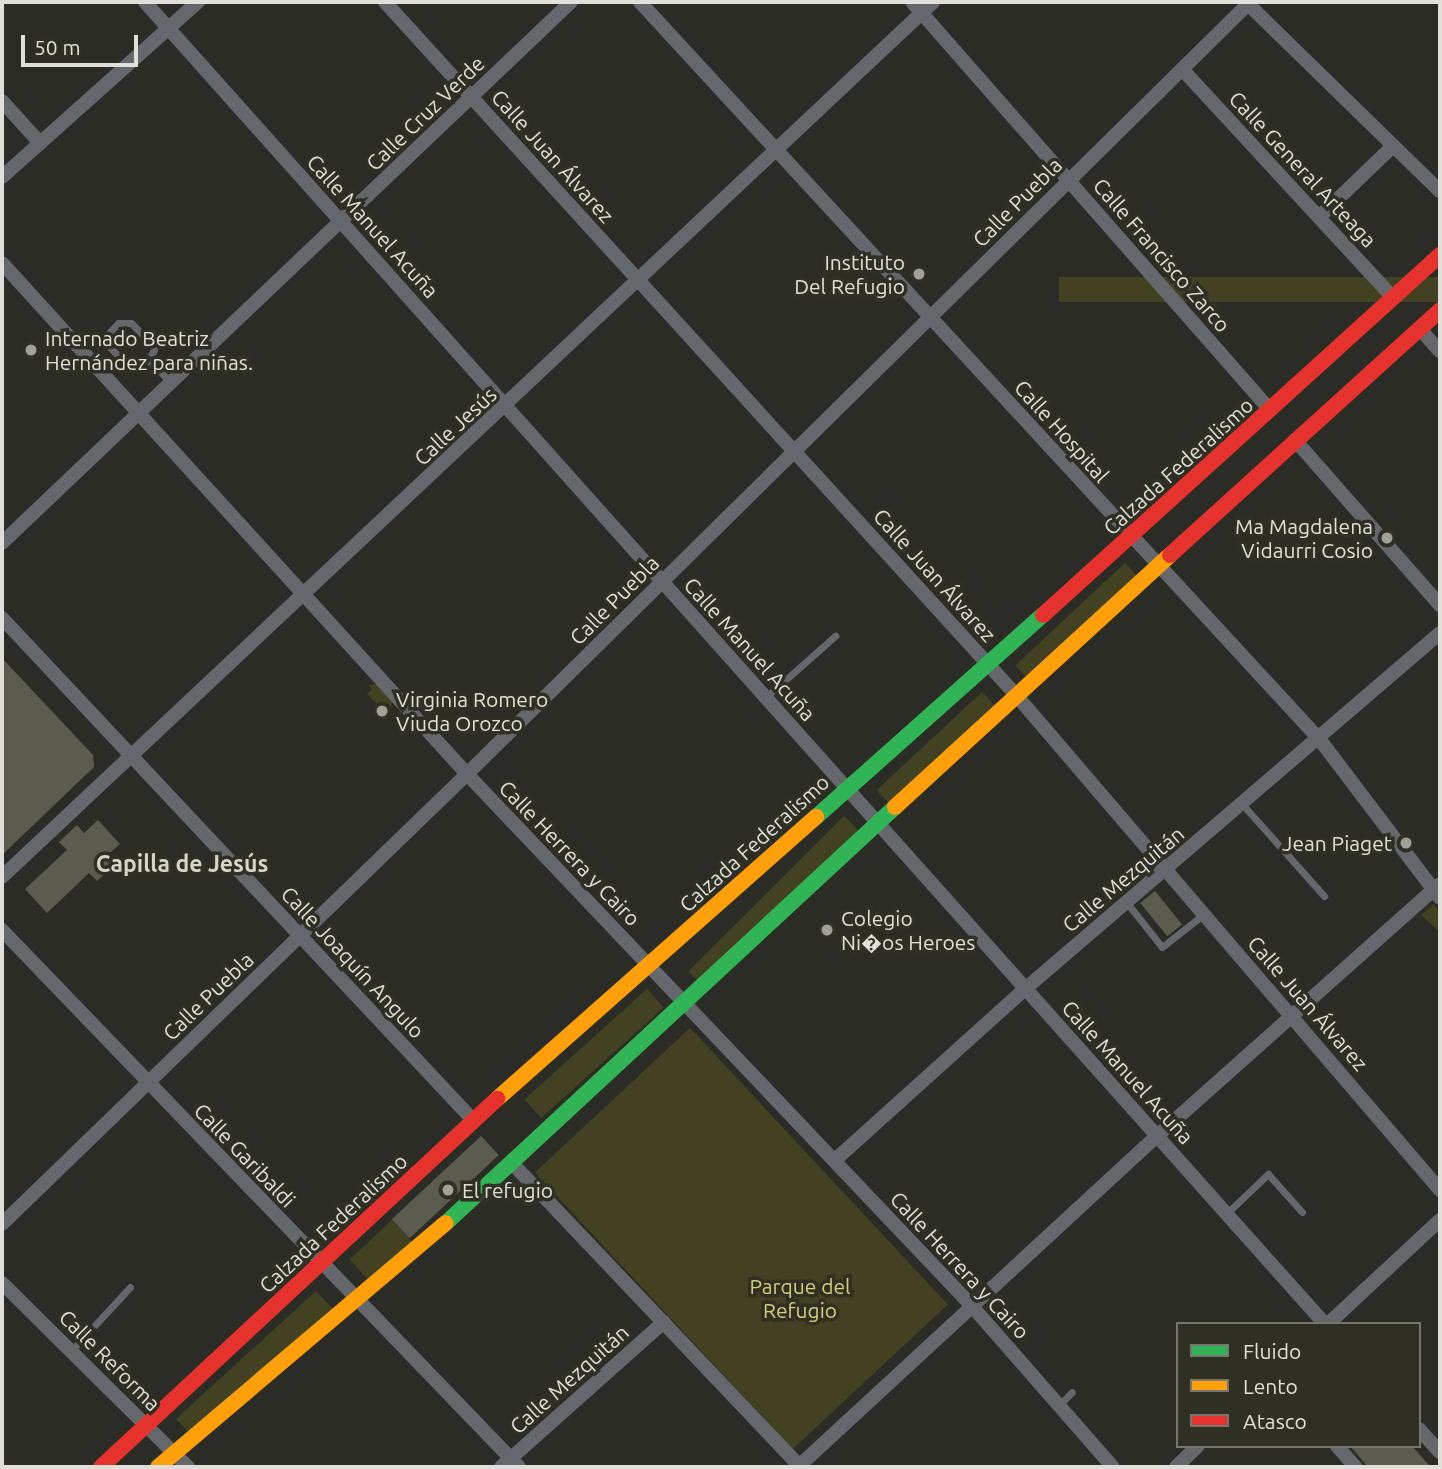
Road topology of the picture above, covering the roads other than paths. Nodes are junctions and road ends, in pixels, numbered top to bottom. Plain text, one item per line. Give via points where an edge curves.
1 (145, 2) edge
2 (198, 2) edge
3 (385, 2) edge
4 (571, 2) edge
5 (640, 2) edge
6 (933, 2) edge
7 (1248, 2) edge
8 (917, 7) edge
9 (168, 28) junction
10 (1182, 69) junction
11 (472, 97) junction
12 (2, 101) edge
13 (40, 142) junction
14 (1393, 146) junction
15 (777, 152) junction
16 (2, 177) edge
17 (1069, 180) junction
18 (1440, 191) edge
19 (1319, 218) junction
20 (341, 222) junction
21 (1440, 255) edge
22 (2, 262) edge
23 (639, 281) junction
24 (1393, 298) junction
25 (1440, 310) edge
26 (930, 317) junction
27 (1419, 328) junction
28 (1440, 351) edge
29 (148, 360) junction
30 (172, 382) junction
31 (506, 408) junction
32 (1270, 410) junction
33 (138, 414) junction
34 (1296, 440) junction
35 (794, 451) junction
36 (1131, 537) junction
37 (2, 543) edge
38 (1157, 566) junction
39 (662, 582) junction
40 (304, 596) junction
41 (1440, 605) edge
42 (2, 618) edge
43 (1440, 633) edge
44 (835, 636) dead end
45 (988, 665) junction
46 (1016, 695) junction
47 (765, 698) junction
48 (1320, 740) junction
49 (132, 757) junction
50 (467, 774) junction
51 (846, 789) junction
52 (1243, 805) junction
53 (877, 823) junction
54 (1166, 870) junction
55 (2, 877) edge
56 (1438, 890) edge
57 (1324, 895) dead end
58 (1127, 903) junction
59 (1204, 914) junction
60 (2, 930) edge
61 (300, 936) junction
62 (648, 965) junction
63 (1025, 989) junction
64 (682, 1002) junction
65 (1292, 1016) junction
66 (148, 1083) junction
67 (473, 1120) junction
68 (1157, 1136) junction
69 (835, 1160) junction
70 (511, 1162) junction
71 (1440, 1190) edge
72 (1302, 1212) dead end
73 (1226, 1213) junction
74 (1440, 1220) edge
75 (2, 1224) edge
76 (320, 1264) junction
77 (2, 1283) edge
78 (130, 1287) dead end
79 (357, 1302) junction
80 (971, 1305) junction
81 (664, 1322) junction
82 (1325, 1322) edge
83 (1329, 1322) edge
84 (71, 1351) junction
85 (1072, 1392) dead end
86 (1059, 1405) junction
87 (147, 1426) junction
88 (1421, 1431) edge
89 (1196, 1448) edge
90 (1337, 1448) edge
91 (1440, 1452) edge
92 (174, 1453) junction
93 (510, 1464) edge
94 (1348, 1465) edge
95 (101, 1467) edge
96 (158, 1467) edge
97 (188, 1467) edge
98 (799, 1467) edge
99 (1113, 1467) edge
100 (1176, 1467) edge

1 - 9 street, Calle Manuel Acuña
2 - 9 street
3 - 11 street, Calle Juan Álvarez
4 - 11 street, Calle Cruz Verde
5 - 15 street, Calle Hospital
6 - 8 street, Calle Jesús
7 - 10 street, Calle Puebla
7 - 14 street
8 - 15 street, Calle Jesús
8 - 17 street, Calle Francisco Zarco
9 - 13 street
9 - 20 street, Calle Manuel Acuña
10 - 17 street, Calle Puebla
10 - 19 street, Calle General Arteaga
11 - 20 street, Calle Cruz Verde
11 - 23 street, Calle Juan Álvarez
12 - 13 street
13 - 16 street
14 - 18 street
14 - 19 street
15 - 23 street, Calle Jesús
15 - 26 street, Calle Hospital
17 - 26 street, Calle Puebla
17 - 32 street, Calle Francisco Zarco
19 - 24 street, Calle General Arteaga
20 - 30 street, Calle Cruz Verde
20 - 31 street, Calle Manuel Acuña
21 - 24 main road, Calzada Federalismo
22 - 33 street, Calle Herrera y Cairo
23 - 31 street, Calle Jesús
23 - 35 street, Calle Juan Álvarez
24 - 32 main road, Calzada Federalismo
25 - 27 main road
26 - 35 street, Calle Puebla
26 - 36 street, Calle Hospital
27 - 28 street
27 - 34 main road
29 - 29 lane via 152,344 131,323 118,323 107,335 108,345 130,368 139,369
29 - 30 lane
30 - 33 street, Calle Cruz Verde
31 - 39 street, Calle Manuel Acuña
31 - 40 street, Calle Jesús
32 - 36 main road, Calzada Federalismo
33 - 37 street, Calle Cruz Verde
33 - 40 street, Calle Herrera y Cairo
34 - 38 main road
34 - 41 street
35 - 39 street, Calle Puebla
35 - 45 street, Calle Juan Álvarez
36 - 38 street, Calle Hospital
36 - 45 main road, Calzada Federalismo
38 - 46 main road
38 - 48 street, Calle Hospital
39 - 47 street, Calle Manuel Acuña
39 - 50 street, Calle Puebla
40 - 49 street, Calle Jesús
40 - 50 street, Calle Herrera y Cairo
42 - 49 street, Calle Joaquín Angulo
43 - 48 street, Calle Mezquitán
44 - 47 lane
45 - 46 street, Calle Juan Álvarez
45 - 51 main road, Calzada Federalismo
46 - 53 main road
46 - 54 street, Calle Juan Álvarez
47 - 51 street, Calle Manuel Acuña
48 - 52 street, Calle Mezquitán
48 - 56 street, Calle Hospital
49 - 55 street, Calle Jesús
49 - 61 street, Calle Joaquín Angulo
50 - 61 street, Calle Puebla
50 - 62 street, Calle Herrera y Cairo
51 - 53 street, Calle Manuel Acuña
51 - 62 main road, Calzada Federalismo
52 - 54 street, Calle Mezquitán
52 - 57 lane
53 - 63 street, Calle Manuel Acuña
53 - 64 main road
54 - 58 street, Calle Mezquitán
54 - 59 street, Calle Juan Álvarez
56 - 65 street
58 - 59 lane via 1162,947
58 - 63 street, Calle Mezquitán
59 - 65 street, Calle Juan Álvarez
60 - 66 street, Calle Garibaldi
61 - 66 street, Calle Puebla
61 - 67 street, Calle Joaquín Angulo
62 - 64 street, Calle Herrera y Cairo
62 - 67 main road, Calzada Federalismo
63 - 68 street, Calle Manuel Acuña
63 - 69 street, Calle Mezquitán
64 - 69 street, Calle Herrera y Cairo
64 - 70 main road
65 - 68 street
65 - 71 street, Calle Juan Álvarez
66 - 75 street, Calle Puebla
66 - 76 street, Calle Garibaldi
67 - 76 main road, Calzada Federalismo
68 - 73 street, Calle Manuel Acuña
68 - 80 street
69 - 80 street, Calle Herrera y Cairo
70 - 79 main road
70 - 81 street
72 - 73 lane via 1268,1174
73 - 82 street, Calle Manuel Acuña
74 - 83 street
76 - 79 street, Calle Garibaldi
76 - 87 main road, Calzada Federalismo
77 - 84 street, Calle Reforma
78 - 84 lane
79 - 92 main road
79 - 93 street, Calle Garibaldi
80 - 86 street, Calle Herrera y Cairo
80 - 98 street
81 - 93 street, Calle Mezquitán
81 - 98 street
84 - 87 street, Calle Reforma
85 - 86 lane
86 - 99 street, Calle Herrera y Cairo
87 - 92 street, Calle Reforma
87 - 95 main road, Calzada Federalismo
88 - 91 street
89 - 100 street
90 - 94 street
92 - 96 main road
92 - 97 street, Calle Reforma

